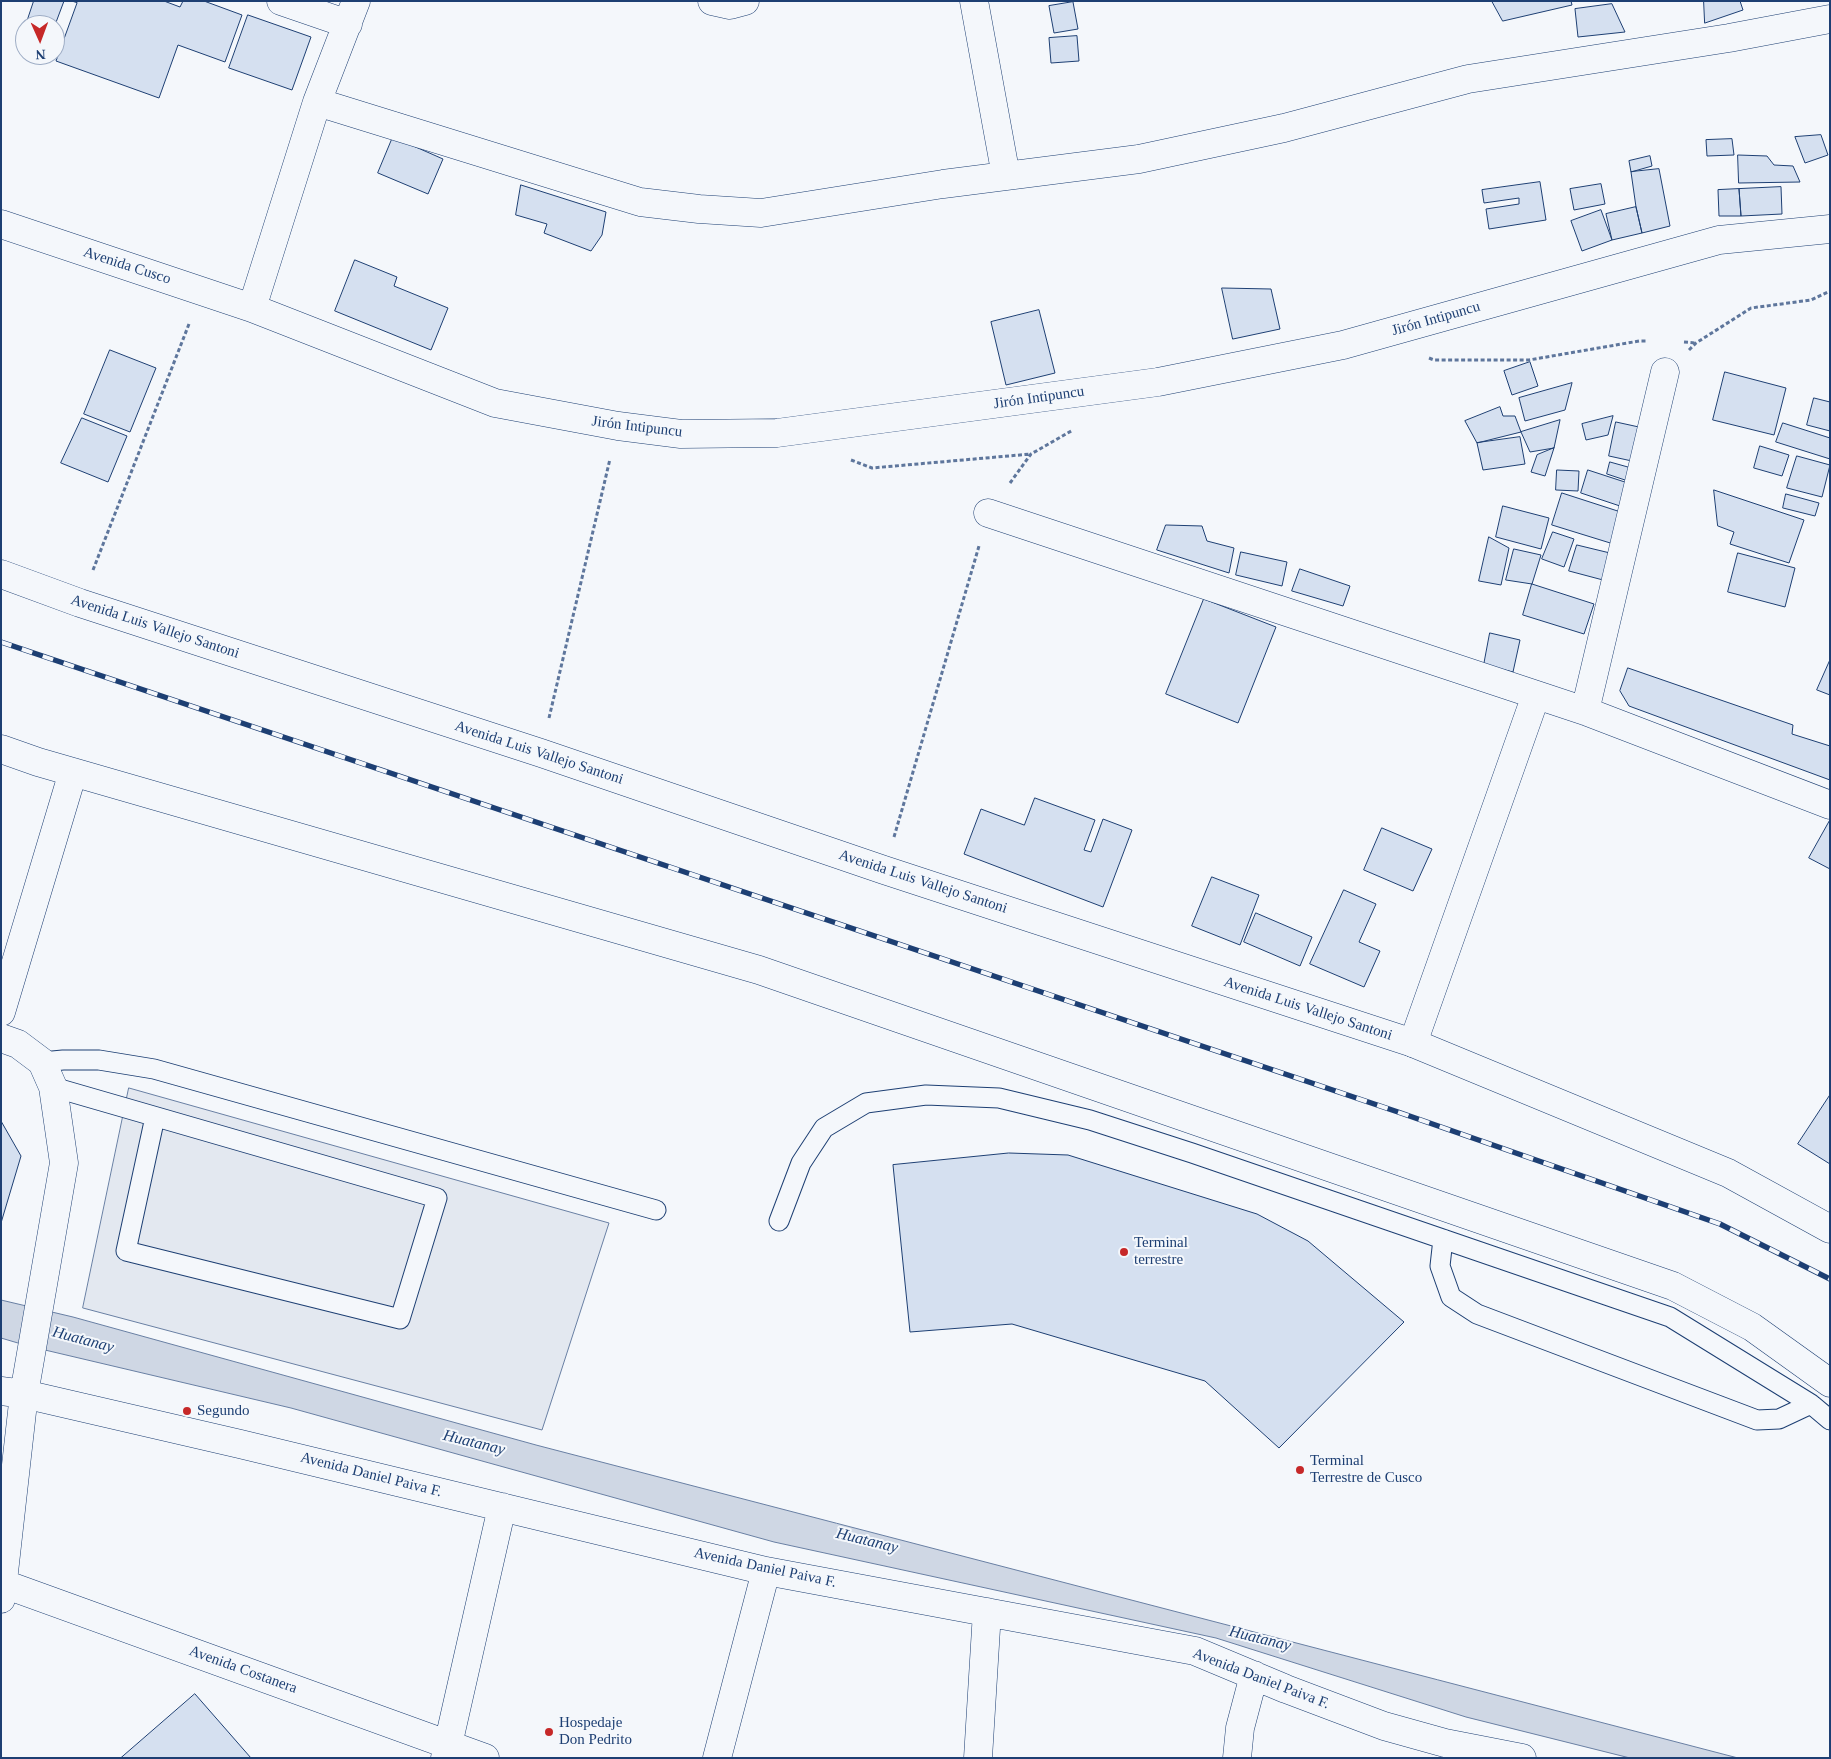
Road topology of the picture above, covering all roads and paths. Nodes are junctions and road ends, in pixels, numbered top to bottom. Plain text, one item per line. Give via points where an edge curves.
1 (281, 1) edge
2 (712, 1) edge
3 (745, 1) edge
4 (974, 1) edge
5 (352, 13) edge
6 (1830, 19) edge
7 (317, 102) junction
8 (1006, 176) junction
9 (1, 224) edge
10 (1830, 229) edge
11 (202, 291) junction
12 (1830, 291) edge
13 (252, 308) junction
14 (1383, 335) junction
15 (1648, 341) dead end
16 (1677, 342) dead end
17 (1696, 342) junction
18 (1665, 372) joint
19 (618, 426) junction
20 (1074, 430) dead end
21 (1031, 454) junction
22 (846, 458) dead end
23 (988, 513) junction
24 (1, 574) edge
25 (80, 603) junction
26 (1536, 695) junction
27 (1585, 711) junction
28 (1, 749) edge
29 (541, 753) junction
30 (73, 772) junction
31 (1830, 805) edge
32 (884, 870) junction
33 (1, 1012) edge
34 (1, 1038) edge
35 (1413, 1043) junction
36 (42, 1062) junction
37 (53, 1087) junction
38 (156, 1117) junction
39 (656, 1210) dead end
40 (779, 1221) dead end
41 (1830, 1229) edge
42 (1443, 1239) junction
43 (1830, 1384) edge
44 (13, 1393) edge
45 (1811, 1404) junction
46 (1830, 1420) edge
47 (502, 1507) junction
48 (766, 1571) junction
49 (2, 1588) edge
50 (987, 1612) junction
51 (1254, 1675) junction
52 (446, 1751) edge
53 (485, 1758) edge
54 (717, 1758) edge
55 (978, 1758) edge
56 (1237, 1758) edge
57 (1522, 1758) edge

1 - 5 street
2 - 3 street via 730,5
4 - 8 street
5 - 7 street
6 - 8 street via 1468,79 1284,128 1138,160
7 - 8 street via 640,202 699,209 761,213
7 - 13 street
9 - 11 street, Avenida Cusco
10 - 14 street, Jirón Intipuncu via 1719,240
11 - 13 street, Avenida Cusco
11 - 25 path
12 - 17 path via 1812,300 1751,308
13 - 19 street, Jirón Intipuncu via 495,403
14 - 15 path via 1434,360 1529,360
14 - 19 street, Jirón Intipuncu via 1343,346 1158,382 777,433 681,434
16 - 17 path
17 - 18 path
18 - 27 street
19 - 29 path
20 - 21 path
21 - 22 path via 872,468
21 - 23 path
23 - 26 street
23 - 32 path
24 - 25 street, Avenida Luis Vallejo Santoni
25 - 29 street, Avenida Luis Vallejo Santoni
26 - 27 street
26 - 35 street
27 - 31 street
28 - 30 street
29 - 32 street, Avenida Luis Vallejo Santoni
30 - 33 street
30 - 43 street via 759,970 1673,1286 1752,1326
32 - 35 street, Avenida Luis Vallejo Santoni
34 - 36 street via 18,1044
35 - 41 street, Avenida Luis Vallejo Santoni via 1728,1173
36 - 37 street
36 - 39 lane via 99,1060 154,1069
37 - 38 lane
37 - 44 street via 64,1164 30,1358
38 - 38 lane via 126,1250 400,1319 436,1198
40 - 42 lane via 802,1162 824,1128 866,1103 926,1095 999,1098 1090,1120
42 - 45 lane via 1670,1317
42 - 45 lane via 1440,1266 1451,1297 1478,1314 1757,1420 1779,1419
44 - 47 street, Avenida Daniel Paiva F.
44 - 49 street
45 - 46 lane
47 - 48 street, Avenida Daniel Paiva F.
47 - 52 street
48 - 50 street, Avenida Daniel Paiva F.
48 - 54 street
49 - 52 street, Avenida Costanera
50 - 51 street, Avenida Daniel Paiva F. via 1195,1651
50 - 55 street
51 - 56 street via 1240,1728
51 - 57 street, Avenida Daniel Paiva F. via 1384,1726 1445,1743
52 - 53 street, Avenida Costanera

